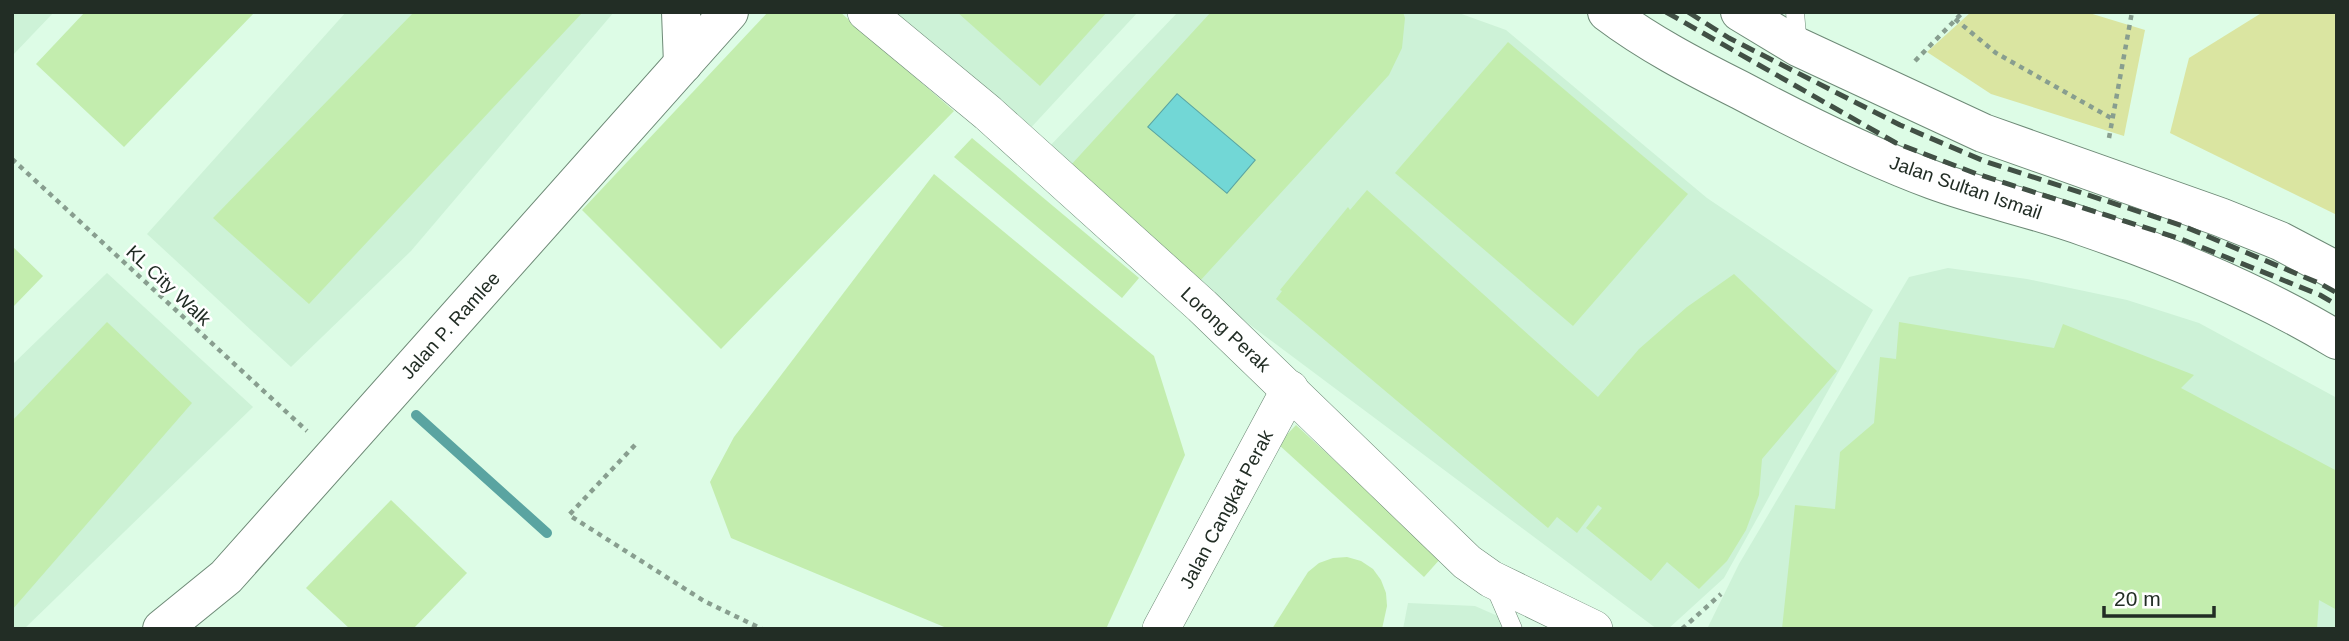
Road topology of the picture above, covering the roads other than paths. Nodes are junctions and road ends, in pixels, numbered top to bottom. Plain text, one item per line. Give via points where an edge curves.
1 (681, 12) edge
2 (729, 12) edge
3 (866, 12) edge
4 (1607, 12) edge
5 (1740, 12) edge
6 (1786, 26) edge
7 (683, 64) junction
8 (2337, 271) edge
9 (2337, 340) edge
10 (1290, 389) junction
11 (1491, 579) junction
12 (162, 629) edge
13 (1161, 629) edge
14 (1513, 629) edge
15 (1594, 629) edge

1 - 7 main road
2 - 7 main road, Jalan P. Ramlee
3 - 10 street, Lorong Perak via 988,113
4 - 9 main road, Jalan Sultan Ismail via 1630,30 1811,128 1932,180 2083,226 2191,266
5 - 6 main road
6 - 8 main road via 1983,133 2220,217
7 - 12 main road, Jalan P. Ramlee via 226,576
10 - 11 street, Lorong Perak via 1467,562
10 - 13 street, Jalan Cangkat Perak
11 - 14 lane
11 - 15 street, Lorong Perak

